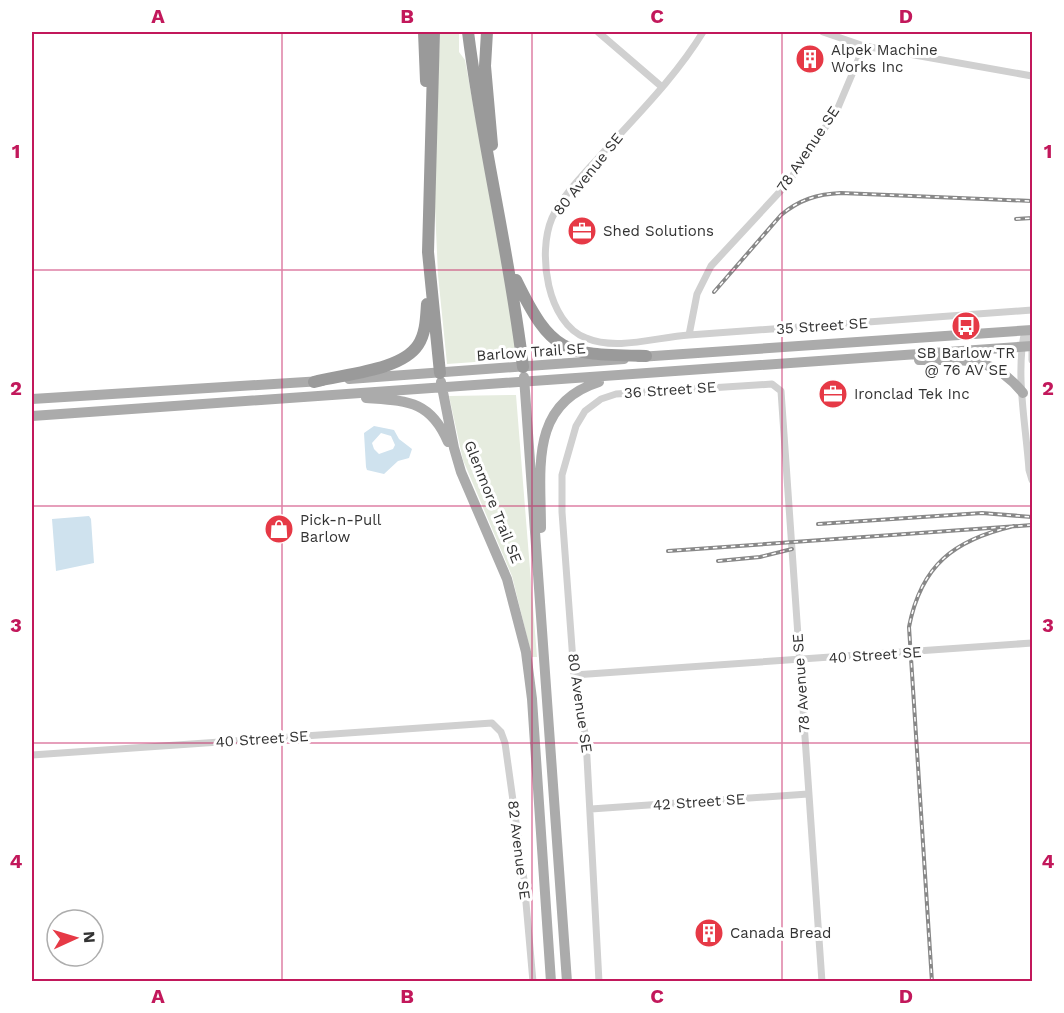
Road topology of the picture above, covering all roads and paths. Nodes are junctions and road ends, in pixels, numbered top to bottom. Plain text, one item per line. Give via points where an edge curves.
1 (424, 32) edge
2 (435, 32) edge
3 (468, 32) edge
4 (487, 32) edge
5 (598, 32) edge
6 (702, 32) edge
7 (823, 32) edge
8 (864, 46) junction
9 (1032, 76) edge
10 (662, 87) junction
11 (428, 199) junction
12 (497, 206) junction
13 (508, 265) junction
14 (429, 273) junction
15 (1032, 310) edge
16 (1029, 330) edge
17 (689, 335) junction
18 (612, 344) joint
19 (1030, 344) edge
20 (646, 356) junction
21 (886, 356) junction
22 (1032, 360) edge
23 (524, 368) junction
24 (501, 369) junction
25 (440, 373) junction
26 (629, 375) junction
27 (314, 382) junction
28 (521, 383) junction
29 (777, 386) joint
30 (442, 388) junction
31 (1023, 393) junction
32 (324, 395) junction
33 (32, 399) edge
34 (32, 416) edge
35 (576, 426) joint
36 (461, 472) junction
37 (1032, 480) edge
38 (539, 582) junction
39 (1032, 643) edge
40 (800, 660) junction
41 (574, 675) junction
42 (492, 723) joint
43 (32, 755) edge
44 (808, 794) junction
45 (591, 809) junction
46 (533, 981) edge
47 (551, 981) edge
48 (567, 981) edge
49 (599, 981) edge
50 (822, 981) edge

1 - 11 highway
2 - 11 highway, Glenmore Trail SE
3 - 12 highway
4 - 12 highway via 485,66
5 - 10 street
6 - 10 street, 80 Avenue SE via 688,57
7 - 8 street
8 - 9 street
8 - 17 street, 78 Avenue SE via 837,110 787,184 711,266 696,294
10 - 18 street, 80 Avenue SE via 560,205 546,239 552,297 563,320 573,333
11 - 14 highway, Glenmore Trail SE
12 - 13 highway
13 - 20 highway via 533,315 563,346 594,355
13 - 23 highway
14 - 25 highway, Glenmore Trail SE
14 - 27 highway via 423,335 412,352 396,364
15 - 17 street, 35 Street SE
16 - 19 street
16 - 20 main road, Barlow Trail SE
17 - 18 street, 35 Street SE
19 - 21 main road, Barlow Trail SE
19 - 22 street
19 - 31 street
20 - 23 main road, Barlow Trail SE
21 - 26 main road, Barlow Trail SE
21 - 31 main road via 993,365
23 - 24 main road, Barlow Trail SE
23 - 28 main road
24 - 25 main road, Barlow Trail SE
24 - 28 main road
25 - 27 main road, Barlow Trail SE
25 - 30 main road, Glenmore Trail SE
26 - 28 main road, Barlow Trail SE
26 - 38 main road via 588,385 570,396 545,430
27 - 33 main road, Barlow Trail SE
28 - 30 main road, Barlow Trail SE
28 - 38 main road, Glenmore Trail SE via 522,444 534,510
29 - 35 street, 36 Street SE via 616,394 585,411
29 - 40 street, 78 Avenue SE via 781,391
30 - 32 main road, Barlow Trail SE
30 - 36 main road, Glenmore Trail SE
31 - 37 street
32 - 34 main road, Barlow Trail SE
32 - 36 main road via 404,401 424,408 443,432
35 - 41 street, 80 Avenue SE via 562,475
36 - 47 main road, Glenmore Trail SE via 507,579 526,652
38 - 48 main road, Glenmore Trail SE
39 - 40 street, 40 Street SE
40 - 41 street, 40 Street SE
40 - 44 street, 78 Avenue SE
41 - 45 street, 80 Avenue SE via 586,739
42 - 43 street, 40 Street SE
42 - 46 street, 82 Avenue SE via 505,743
44 - 45 street, 42 Street SE
44 - 50 street, 78 Avenue SE
45 - 49 street, 80 Avenue SE

